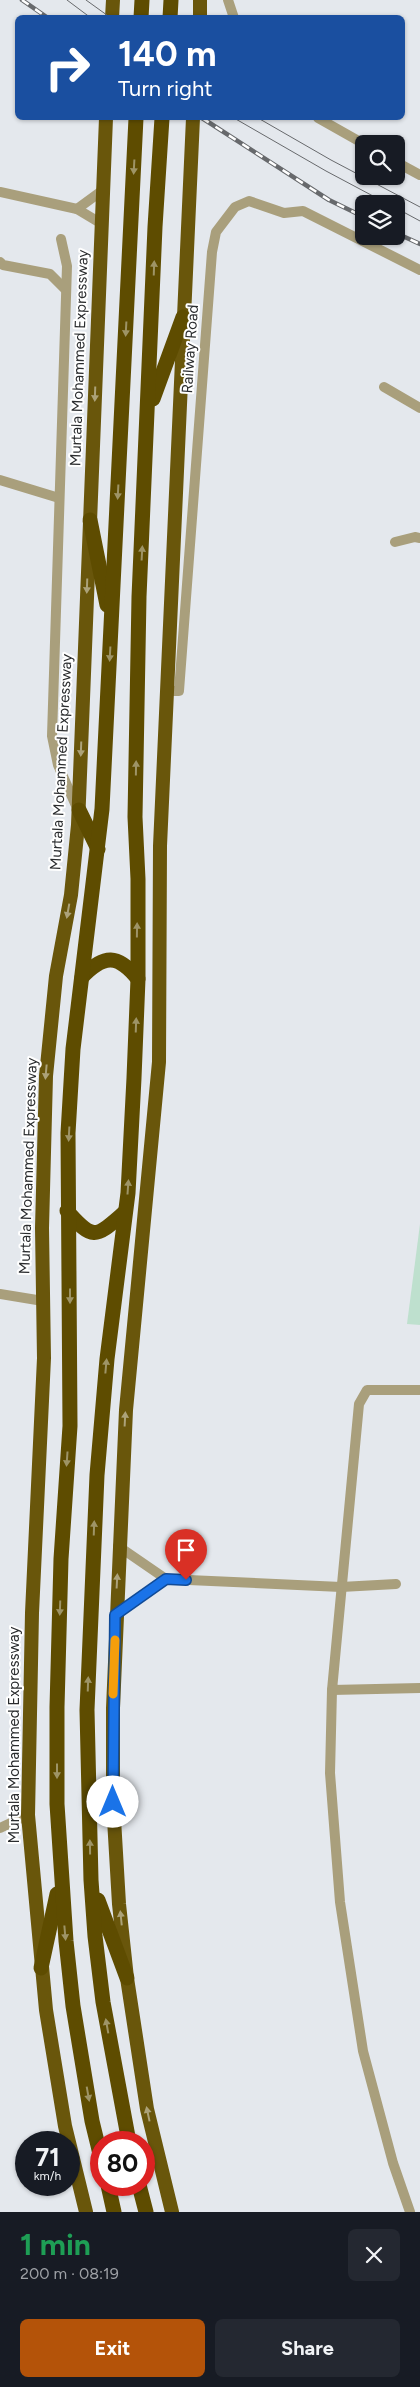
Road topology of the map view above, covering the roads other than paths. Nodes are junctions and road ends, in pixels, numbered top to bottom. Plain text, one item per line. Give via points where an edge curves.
1 (171, 0) edge
2 (200, 0) edge
3 (228, 0) edge
4 (113, 2) edge
5 (112, 15) edge
6 (170, 15) edge
7 (200, 15) edge
8 (233, 15) edge
9 (106, 120) edge
10 (136, 120) edge
11 (162, 120) edge
12 (193, 120) edge
13 (322, 120) edge
14 (355, 139) edge
15 (405, 167) edge
16 (420, 175) edge
17 (103, 190) junction
18 (0, 192) edge
19 (77, 209) junction
20 (102, 224) junction
21 (61, 239) dead end
22 (0, 262) edge
23 (420, 270) edge
24 (66, 290) junction
25 (183, 317) junction
26 (384, 387) dead end
27 (420, 408) edge
28 (147, 414) junction
29 (0, 480) edge
30 (60, 498) junction
31 (90, 520) junction
32 (420, 538) edge
33 (395, 542) dead end
34 (111, 628) junction
35 (168, 691) junction
36 (79, 810) junction
37 (98, 849) junction
38 (82, 977) junction
39 (138, 979) junction
40 (67, 1211) junction
41 (125, 1212) junction
42 (0, 1294) edge
43 (42, 1301) junction
44 (420, 1390) edge
45 (118, 1546) junction
46 (166, 1579) junction
47 (396, 1584) dead end
48 (341, 1587) junction
49 (115, 1615) junction
50 (420, 1688) edge
51 (332, 1690) junction
52 (28, 1815) junction
53 (0, 1828) edge
54 (60, 1878) junction
55 (91, 1880) junction
56 (41, 1968) junction
57 (126, 1978) junction
58 (94, 2131) edge
59 (127, 2131) edge
60 (110, 2196) edge
61 (142, 2196) edge
62 (86, 2212) edge
63 (114, 2212) edge
64 (146, 2212) edge
65 (172, 2212) edge
66 (410, 2212) edge

1 - 6 highway
2 - 7 highway
3 - 8 street
4 - 5 highway
9 - 17 highway, Murtala Mohammed Expressway
10 -> 34 highway
28 -> 11 highway
12 - 25 highway
13 - 14 street
15 - 16 street
17 - 19 street
17 - 20 highway, Murtala Mohammed Expressway
18 - 19 street
19 - 20 street
20 -> 31 highway, Murtala Mohammed Expressway
21 - 24 street via 66,254
22 - 24 street via 50,274
23 - 35 street, Railway Road via 303,211 284,213 249,201 235,207 216,232 179,691
24 - 30 street
25 - 28 highway
25 - 35 highway
26 - 27 street
39 -> 28 highway via 135,817 139,597
29 - 30 street
30 - 36 street via 52,736 58,765
31 - 34 highway
31 -> 36 highway, Murtala Mohammed Expressway
32 - 33 street
34 -> 37 highway
45 -> 35 highway via 132,1336 159,1062 160,846
36 - 37 highway
36 -> 43 highway, Murtala Mohammed Expressway via 46,1076
37 - 38 highway
38 - 39 highway via 96,963 116,960 127,966
38 -> 40 highway via 73,1050
41 -> 39 highway
40 - 41 highway via 84,1230 95,1232 104,1231
40 -> 54 highway via 70,1426 61,1559 57,1707
55 -> 41 highway via 87,1710 94,1520 107,1359
42 - 43 street
43 - 52 highway, Murtala Mohammed Expressway via 44,1358 32,1613
44 - 48 street via 367,1390 359,1404
45 - 46 street
49 -> 45 highway
46 - 48 street
46 - 49 street
47 - 48 street
48 - 51 street
57 -> 49 highway via 113,1802
50 - 51 street
51 - 66 street via 330,1773 342,1911 364,2051 393,2163
52 - 53 street
52 - 56 highway, Murtala Mohammed Expressway
54 - 56 highway
54 -> 58 highway via 73,2006
55 - 57 highway
59 -> 55 highway via 103,2002
56 - 62 highway, Murtala Mohammed Expressway via 65,2126
65 -> 57 highway via 147,2109
60 - 63 highway
61 - 64 highway

